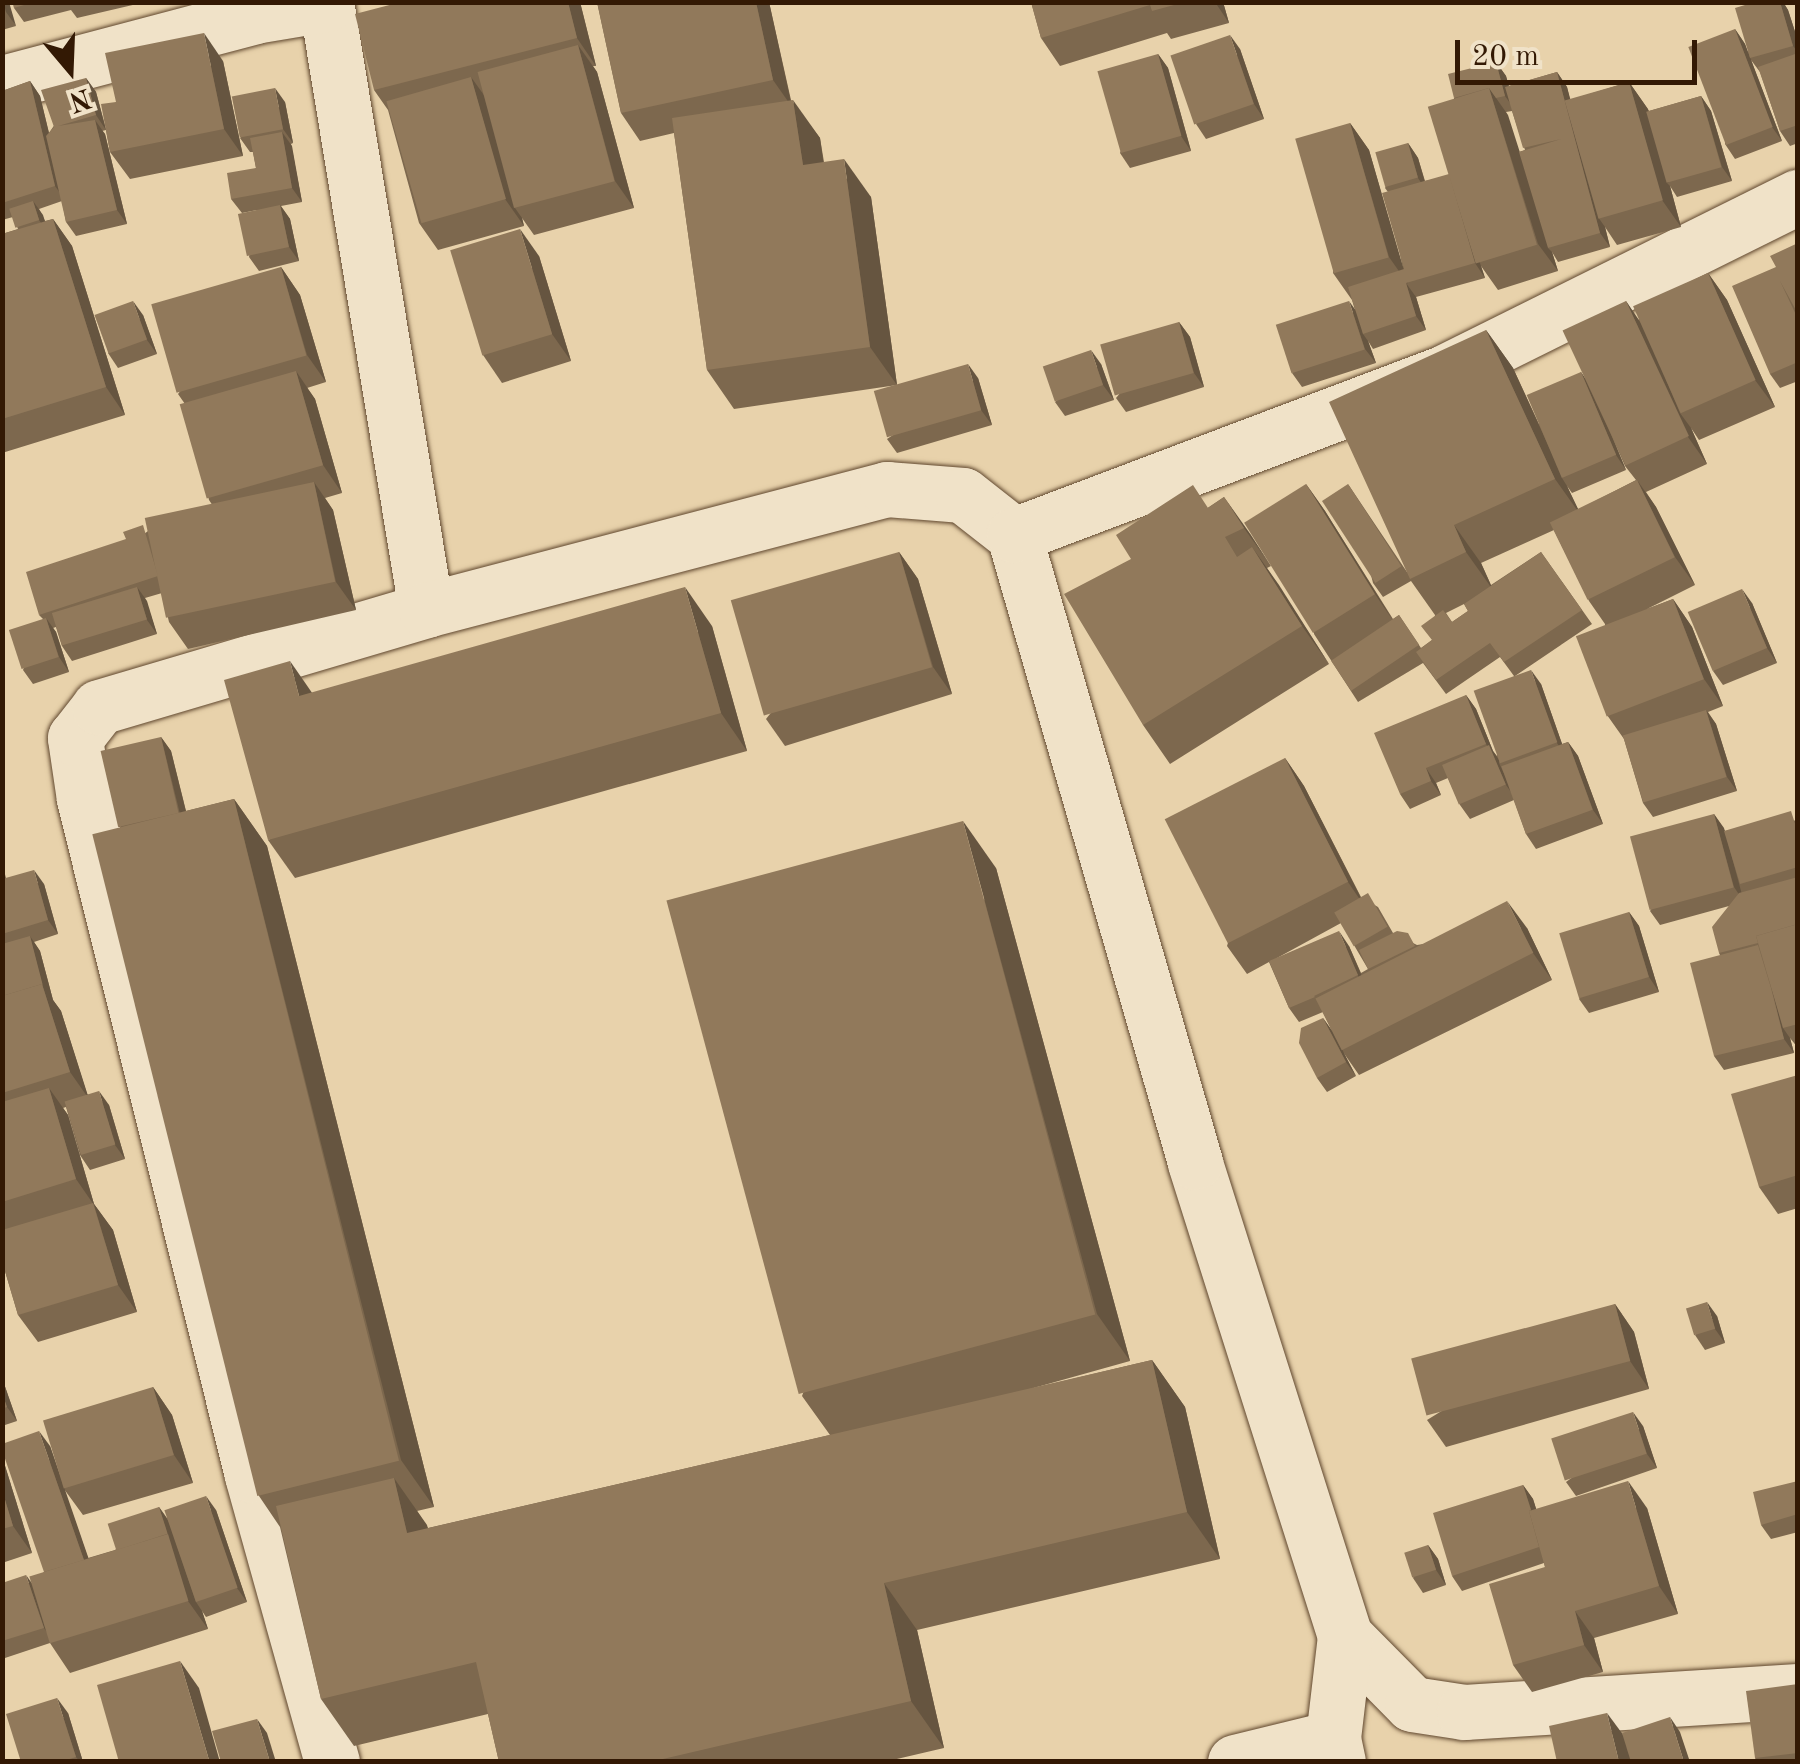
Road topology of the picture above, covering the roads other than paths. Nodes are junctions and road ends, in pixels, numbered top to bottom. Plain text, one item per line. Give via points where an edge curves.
1 (326, 3) edge
2 (2, 83) edge
3 (1798, 197) edge
4 (1014, 535) junction
5 (426, 610) junction
6 (1345, 1636) junction
7 (1798, 1692) edge
8 (1336, 1750) edge
9 (332, 1762) edge
10 (1235, 1762) edge

1 - 2 street
1 - 5 street
3 - 4 street via 1447,371
4 - 5 street via 963,496 887,489
4 - 6 street via 1195,1162
5 - 9 street via 99,707 75,738 84,800 252,1475
6 - 7 street via 1412,1704 1464,1712
6 - 8 street
8 - 10 street

